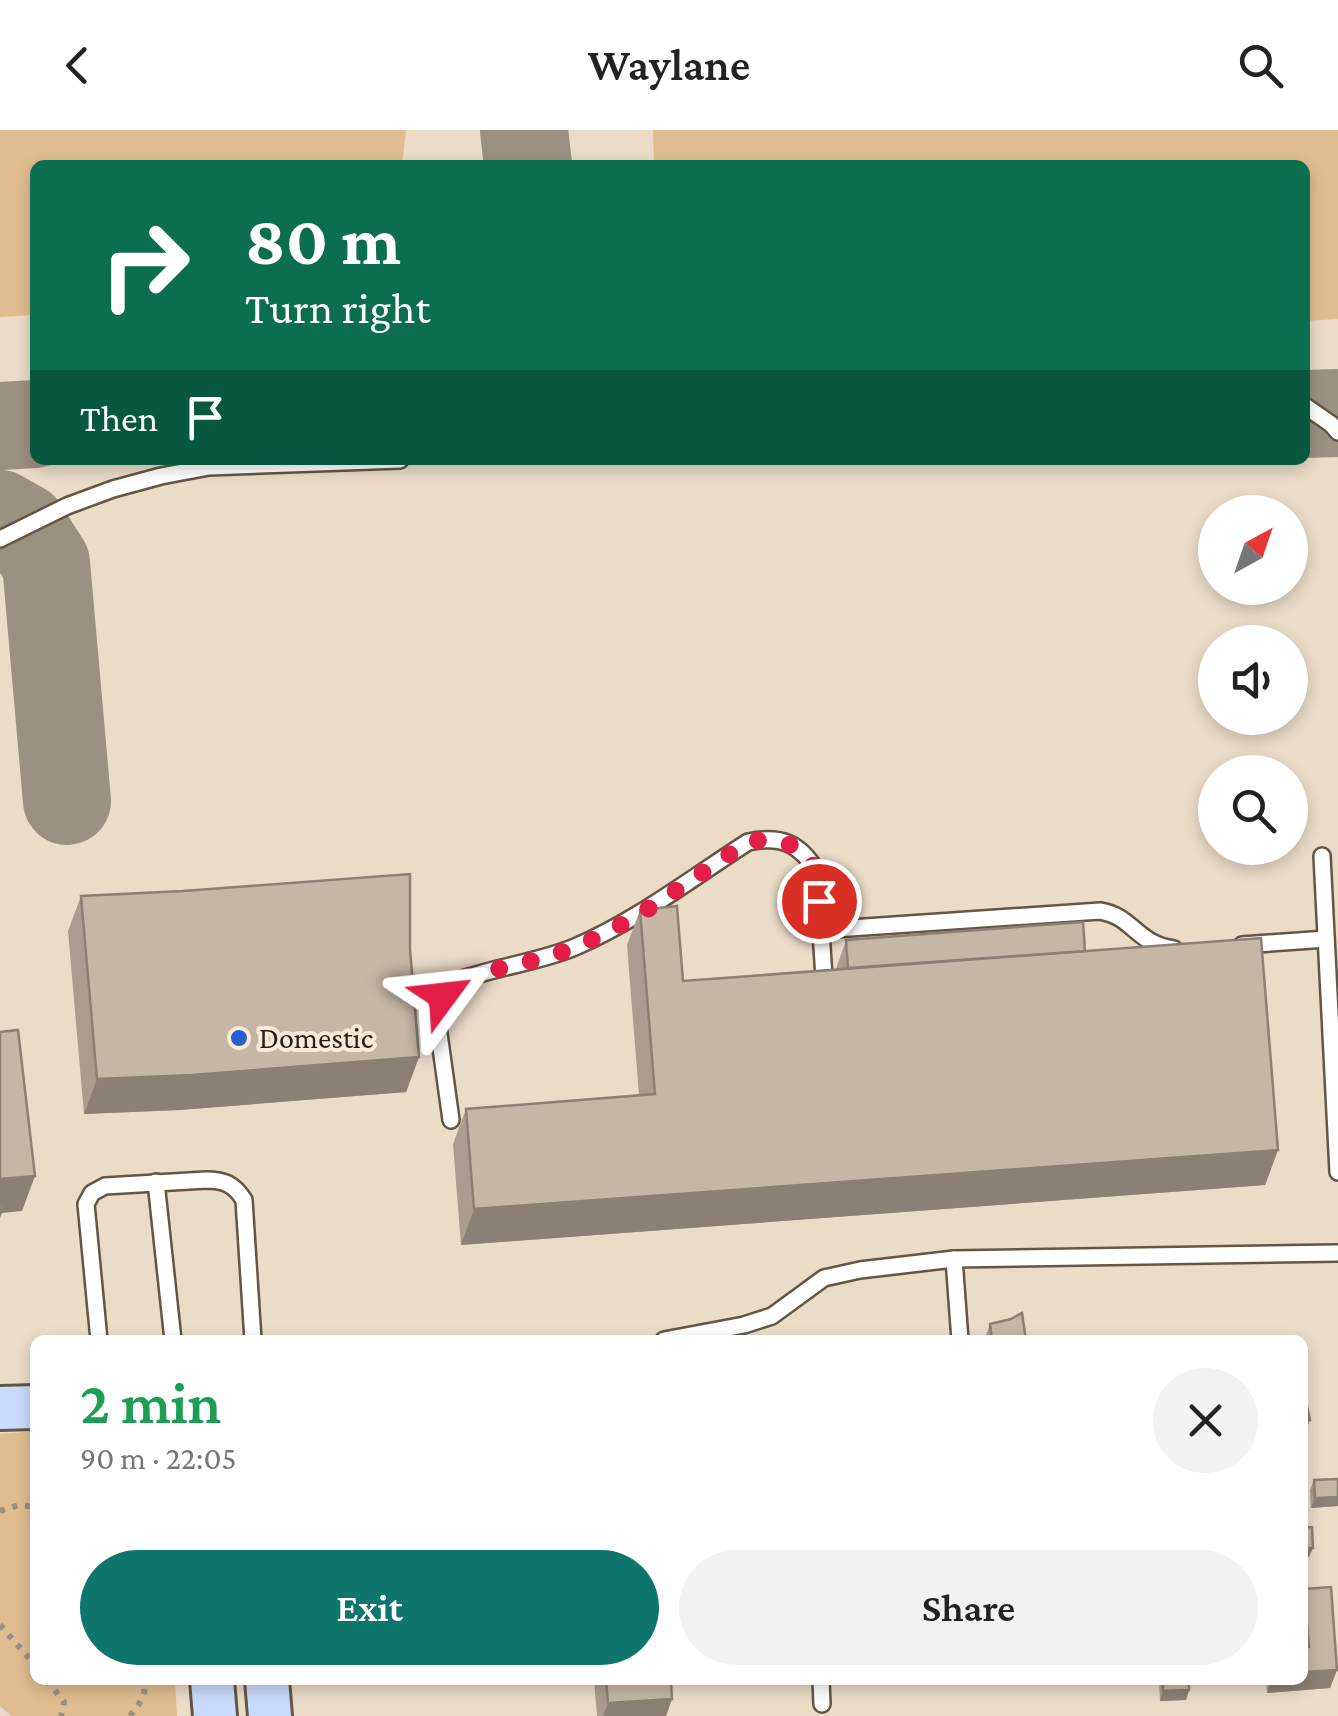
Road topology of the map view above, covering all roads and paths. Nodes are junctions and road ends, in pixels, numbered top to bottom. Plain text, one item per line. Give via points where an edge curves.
1 (1310, 409) edge
2 (1338, 432) edge
3 (281, 465) edge
4 (0, 540) edge
5 (1322, 856) dead end
6 (821, 930) junction
7 (1326, 939) junction
8 (1219, 947) edge
9 (1183, 949) edge
10 (824, 977) edge
11 (451, 1120) dead end
12 (1338, 1172) edge
13 (156, 1182) junction
14 (1338, 1254) edge
15 (954, 1259) junction
16 (99, 1335) edge
17 (172, 1335) edge
18 (253, 1335) edge
19 (691, 1335) edge
20 (960, 1335) edge
21 (30, 1407) edge
22 (0, 1408) edge
23 (30, 1507) edge
24 (0, 1511) edge
25 (0, 1626) edge
26 (30, 1659) edge
27 (51, 1685) edge
28 (145, 1685) edge
29 (212, 1685) edge
30 (267, 1685) edge
31 (821, 1685) edge
32 (822, 1704) dead end
33 (60, 1716) edge
34 (130, 1716) edge
35 (215, 1716) edge
36 (270, 1716) edge

1 - 2 lane
3 - 4 lane via 161,476 67,506
5 - 7 lane
6 - 9 lane via 1100,911 1121,917 1158,946
6 - 10 lane
6 - 11 lane via 817,872 796,847 764,839 748,842 580,945 462,978 443,996 437,1019
7 - 8 lane
7 - 12 lane
13 - 16 lane via 105,1186 86,1204
13 - 17 lane
13 - 18 lane via 222,1180 237,1188 244,1200
14 - 15 lane
15 - 19 lane via 824,1278 772,1316
15 - 20 lane
21 - 22 main road
23 - 24 path
25 - 26 path
27 - 33 path via 64,1702
28 - 34 path
29 - 35 main road
30 - 36 main road
31 - 32 lane

